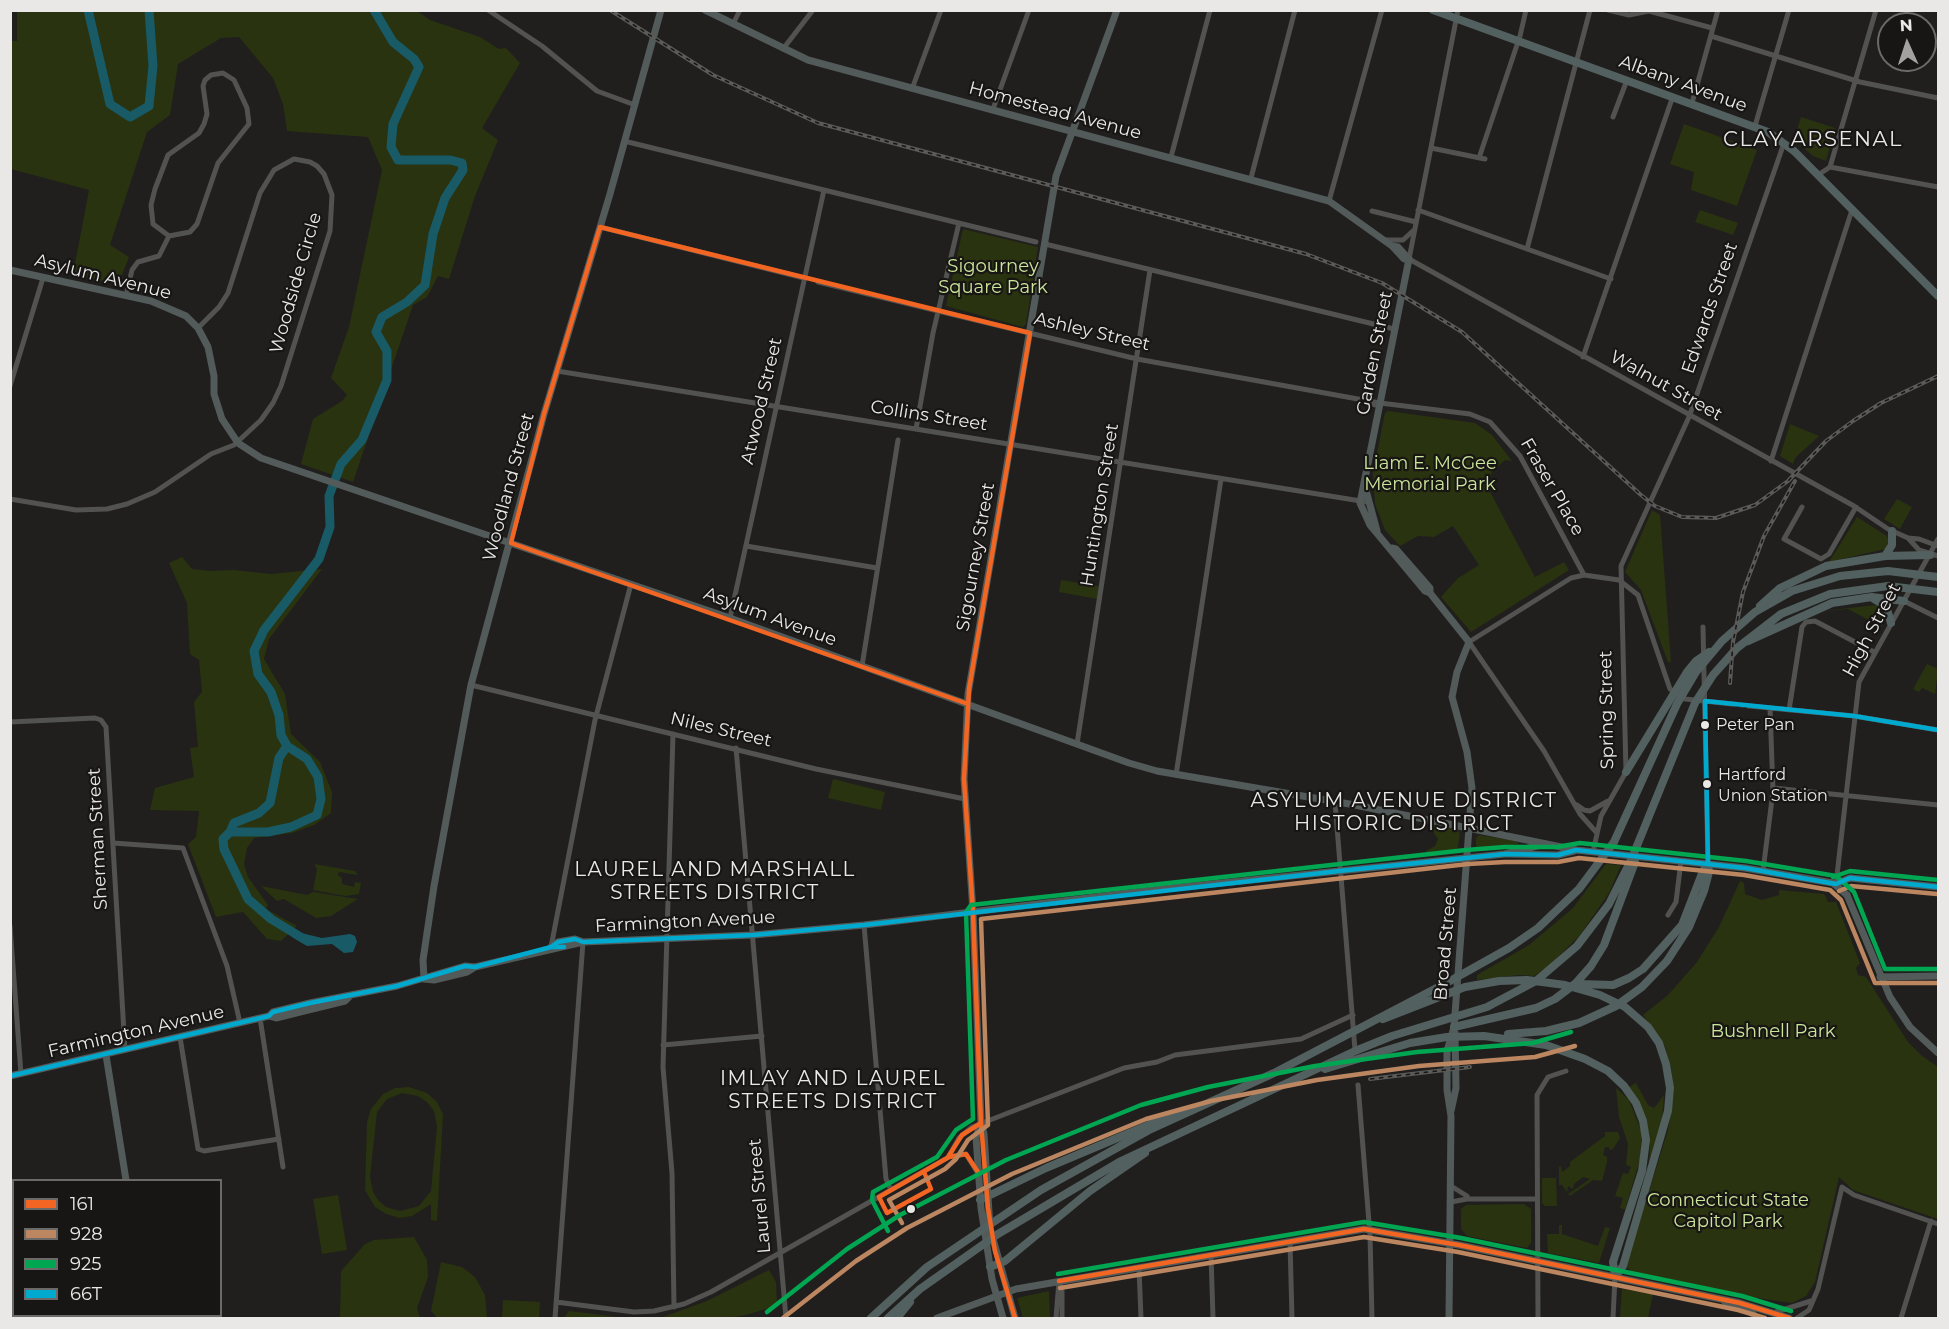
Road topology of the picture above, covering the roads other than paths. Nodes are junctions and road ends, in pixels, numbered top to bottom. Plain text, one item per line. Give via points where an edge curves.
1 (488, 10) edge
2 (661, 10) edge
3 (705, 10) edge
4 (740, 10) edge
5 (813, 10) edge
6 (941, 10) edge
7 (1029, 10) edge
8 (1117, 10) edge
9 (1210, 10) edge
10 (1295, 10) edge
11 (1382, 10) edge
12 (1433, 10) edge
13 (1526, 10) edge
14 (1590, 10) edge
15 (1608, 10) edge
16 (1718, 10) edge
17 (1789, 10) edge
18 (1876, 10) edge
19 (1457, 15) edge
20 (733, 24) junction
21 (1712, 28) junction
22 (1711, 36) junction
23 (1518, 41) junction
24 (783, 49) junction
25 (1776, 55) junction
26 (1579, 63) junction
27 (1627, 80) junction
28 (1856, 81) junction
29 (912, 89) junction
30 (1673, 96) junction
31 (1938, 98) edge
32 (1692, 103) junction
33 (635, 105) junction
34 (993, 110) junction
35 (1613, 117) dead end
36 (1755, 126) junction
37 (1072, 131) junction
38 (624, 141) junction
39 (1784, 143) junction
40 (1431, 148) junction
41 (1171, 157) junction
42 (1830, 167) junction
43 (1818, 176) junction
44 (1251, 178) junction
45 (1938, 187) edge
46 (824, 190) junction
47 (1329, 201) junction
48 (1418, 210) junction
49 (1852, 210) junction
50 (1372, 211) dead end
51 (959, 223) junction
52 (1415, 225) junction
53 (600, 227) junction
54 (169, 236) junction
55 (1384, 240) junction
56 (1036, 242) dead end
57 (1045, 244) junction
58 (1527, 249) junction
59 (1409, 259) junction
60 (10, 270) edge
61 (1150, 270) junction
62 (43, 278) junction
63 (804, 278) junction
64 (1611, 279) junction
65 (818, 282) dead end
66 (126, 296) junction
67 (1938, 296) edge
68 (938, 311) junction
69 (198, 328) junction
70 (1394, 329) junction
71 (1030, 333) junction
72 (1583, 357) junction
73 (1137, 359) junction
74 (557, 371) junction
75 (10, 386) edge
76 (1380, 403) junction
77 (776, 406) junction
78 (1689, 417) junction
79 (916, 429) junction
80 (898, 440) dead end
81 (238, 443) junction
82 (1011, 444) junction
83 (1771, 460) junction
84 (1121, 463) junction
85 (1221, 478) junction
86 (10, 499) edge
87 (1364, 502) junction
88 (1802, 507) dead end
89 (1856, 507) junction
90 (1892, 531) junction
91 (1908, 538) junction
92 (511, 543) junction
93 (1938, 543) edge
94 (746, 546) junction
95 (1885, 556) junction
96 (1934, 556) edge
97 (877, 567) junction
98 (1584, 575) junction
99 (1938, 577) edge
100 (1619, 580) junction
101 (631, 584) junction
102 (1781, 592) junction
103 (1938, 592) edge
104 (1867, 597) junction
105 (1905, 600) junction
106 (730, 618) junction
107 (1938, 618) edge
108 (1891, 623) junction
109 (1703, 627) dead end
110 (1469, 642) junction
111 (1739, 645) junction
112 (1713, 650) junction
113 (1874, 652) junction
114 (862, 666) junction
115 (471, 685) junction
116 (1705, 702) junction
117 (968, 704) junction
118 (1732, 704) tunnel mouth
119 (1749, 706) tunnel mouth
120 (1770, 708) junction
121 (1789, 710) junction
122 (596, 715) junction
123 (1854, 716) junction
124 (10, 722) edge
125 (1938, 730) edge
126 (673, 734) junction
127 (1077, 744) junction
128 (736, 748) junction
129 (1626, 772) junction
130 (1176, 775) junction
131 (1773, 788) junction
132 (1845, 795) junction
133 (965, 800) junction
134 (1608, 801) junction
135 (1335, 802) junction
136 (1576, 804) junction
137 (1938, 805) edge
138 (1469, 827) junction
139 (1596, 832) junction
140 (113, 843) junction
141 (1548, 843) junction
142 (1576, 850) junction
143 (1595, 852) junction
144 (1505, 854) junction
145 (1467, 857) junction
146 (1681, 861) junction
147 (1708, 864) junction
148 (1631, 866) junction
149 (1339, 871) junction
150 (1763, 871) junction
151 (1836, 884) junction
152 (1938, 887) edge
153 (974, 912) junction
154 (1668, 915) dead end
155 (864, 925) junction
156 (10, 926) edge
157 (753, 935) junction
158 (668, 938) junction
159 (583, 942) junction
160 (551, 947) junction
161 (1880, 976) junction
162 (1938, 976) edge
163 (424, 979) junction
164 (1545, 982) junction
165 (1353, 1015) junction
166 (260, 1018) junction
167 (1375, 1019) junction
168 (240, 1023) junction
169 (1454, 1027) junction
170 (762, 1036) junction
171 (1484, 1036) junction
172 (180, 1037) junction
173 (663, 1045) junction
174 (125, 1050) junction
175 (1355, 1050) dead end
176 (1938, 1053) edge
177 (106, 1054) junction
178 (1314, 1071) junction
179 (1566, 1071) dead end
180 (21, 1074) junction
181 (10, 1076) edge
182 (1358, 1085) dead end
183 (1187, 1112) junction
184 (1451, 1113) junction
185 (981, 1123) junction
186 (279, 1139) junction
187 (1152, 1145) junction
188 (948, 1157) junction
189 (283, 1167) dead end
190 (976, 1167) junction
191 (126, 1179) edge
192 (1451, 1186) junction
193 (891, 1190) junction
194 (983, 1198) junction
195 (1474, 1198) junction
196 (1538, 1199) junction
197 (1450, 1202) junction
198 (1931, 1221) junction
199 (1938, 1224) edge
200 (1369, 1229) junction
201 (1290, 1242) junction
202 (1450, 1244) junction
203 (780, 1252) junction
204 (1211, 1255) junction
205 (1539, 1262) junction
206 (999, 1264) junction
207 (990, 1267) junction
208 (1139, 1268) junction
209 (1615, 1277) junction
210 (1059, 1281) junction
211 (915, 1293) junction
212 (1718, 1298) junction
213 (1812, 1301) junction
214 (556, 1302) junction
215 (674, 1307) junction
216 (1773, 1313) junction
217 (1014, 1316) edge
218 (1002, 1317) edge
219 (555, 1318) edge
220 (786, 1318) edge
221 (871, 1318) edge
222 (888, 1318) edge
223 (897, 1318) edge
224 (936, 1318) edge
225 (1056, 1318) edge
226 (1062, 1318) edge
227 (1142, 1318) edge
228 (1213, 1318) edge
229 (1292, 1318) edge
230 (1372, 1318) edge
231 (1449, 1318) edge
232 (1538, 1318) edge
233 (1614, 1318) edge
234 (1757, 1318) edge
235 (1767, 1318) edge
236 (1789, 1318) edge
237 (1797, 1318) edge
238 (1901, 1318) edge

1 - 33 street via 542,46 597,91
2 - 33 main road, Woodland Street
3 - 20 main road, Homestead Avenue
4 - 20 street
5 - 24 street
6 - 29 street
7 - 34 street
8 - 37 main road, Sigourney Street
9 - 41 street
10 - 44 street
11 - 47 street
12 - 19 highway, Albany Avenue
13 - 23 street
14 - 26 street
15 - 21 street via 1629,15 1649,11
16 - 21 street
17 - 25 street
18 - 28 street
19 - 23 highway, Albany Avenue
19 - 40 street, Garden Street
20 - 24 main road, Homestead Avenue
21 - 22 street
22 - 25 street
22 - 32 street
23 - 26 highway, Albany Avenue
23 - 40 street via 1482,158
24 - 29 main road, Homestead Avenue via 808,60
25 - 28 street
25 - 36 street
26 - 27 highway, Albany Avenue
26 - 58 street
27 - 30 highway, Albany Avenue
27 - 35 street
28 - 31 street
28 - 42 street
29 - 34 main road, Homestead Avenue
30 - 32 highway, Albany Avenue
30 - 64 street
32 - 36 highway, Albany Avenue
33 - 38 main road, Woodland Street
34 - 37 main road, Homestead Avenue
36 - 39 highway, Albany Avenue
37 - 41 main road, Homestead Avenue
37 - 57 main road, Sigourney Street via 1056,176
38 - 46 street
38 - 53 main road, Woodland Street
39 - 43 highway, Albany Avenue
39 - 78 street, Edwards Street
40 - 48 street, Garden Street
41 - 44 main road, Homestead Avenue
42 - 43 street
42 - 45 street
43 - 49 highway, Albany Avenue
44 - 47 main road, Homestead Avenue
46 - 51 street
46 - 63 street, Atwood Street
47 - 55 main road, Homestead Avenue
48 - 52 street, Garden Street
48 - 58 street
49 - 67 highway, Albany Avenue
49 - 83 street
50 - 52 street
51 - 56 street
51 - 68 street
52 - 55 street via 1403,240
52 - 59 street, Garden Street
53 - 63 street
53 - 74 main road, Woodland Street
54 - 54 street via 190,232 197,224 218,163 249,124 247,108 234,80 223,73 205,80 204,124 168,155 155,189 151,206 153,224
54 - 66 street via 159,256 138,262 132,270
55 - 59 main road, Homestead Avenue
57 - 61 street
57 - 71 main road, Sigourney Street
58 - 64 street
59 - 70 main road, Garden Street
59 - 72 street, Walnut Street
60 - 62 main road, Asylum Avenue
61 - 70 street
61 - 73 street, Huntington Street
62 - 66 main road, Asylum Avenue
62 - 75 street
63 - 77 street, Atwood Street
64 - 72 street
65 - 68 street, Ashley Street
66 - 69 main road, Asylum Avenue via 173,308
68 - 71 street, Ashley Street
68 - 79 street
69 - 81 main road, Asylum Avenue via 212,360 219,411
69 - 81 street, Woodside Circle via 228,293 260,193 274,170 294,159 317,166 332,195 330,231 281,386 267,413
70 - 76 main road, Garden Street
71 - 73 street, Ashley Street
71 - 82 main road, Sigourney Street
72 - 78 street, Walnut Street
73 - 76 street, Ashley Street
73 - 84 street, Huntington Street
74 - 77 street, Collins Street
74 - 92 main road, Woodland Street
76 - 87 main road, Garden Street via 1364,483
76 - 98 street, Fraser Place via 1470,414 1490,422 1520,456
77 - 79 street, Collins Street
77 - 94 street, Atwood Street
78 - 83 street, Walnut Street
78 - 100 street, Edwards Street via 1622,564
79 - 82 street, Collins Street
80 - 97 street
81 - 86 street via 211,454 145,497 117,507 67,510
81 - 92 main road, Asylum Avenue via 268,460
82 - 84 street, Collins Street
82 - 117 main road, Sigourney Street
83 - 89 street, Walnut Street
84 - 85 street, Collins Street
84 - 127 street, Huntington Street
85 - 87 street, Collins Street
85 - 130 street
87 - 110 main road via 1370,525
88 - 89 street via 1784,539 1824,559
89 - 90 street, Walnut Street
90 - 91 street, Walnut Street
90 - 95 highway via 1892,545
91 - 93 street, Walnut Street
91 - 96 street, Walnut Street via 1913,546
92 - 101 main road, Asylum Avenue
92 - 115 main road, Woodland Street
93 - 96 street, High Street
94 - 97 street
94 - 106 street, Atwood Street
95 - 96 highway
95 - 102 highway via 1826,566
96 - 105 street, High Street via 1925,563
97 - 114 street
98 - 100 street
98 - 110 street via 1561,583
99 - 102 highway via 1898,571 1863,572
100 - 116 street via 1638,595 1670,689 1680,697
100 - 129 street, Spring Street
101 - 106 main road, Asylum Avenue
101 - 122 street
102 - 112 highway
103 - 111 highway via 1894,586 1855,588 1814,599 1776,617
104 - 105 highway
104 - 108 highway via 1884,604
104 - 111 highway via 1828,605
105 - 107 street
105 - 108 street, High Street
106 - 114 main road, Asylum Avenue
108 - 113 street, High Street
109 - 116 street
110 - 136 street
110 - 138 main road, Broad Street via 1456,672 1452,697 1472,781
111 - 148 highway via 1695,703
112 - 129 highway via 1693,664
112 - 167 highway via 1687,685 1620,831 1566,903 1509,948
113 - 121 street via 1808,621 1802,627
113 - 123 street, High Street via 1859,682
114 - 117 main road, Asylum Avenue
115 - 122 street, Niles Street
115 - 163 main road, Woodland Street via 434,886 423,960
116 - 118 street
116 - 147 street
117 - 127 main road, Asylum Avenue
117 - 133 main road, Sigourney Street
119 - 120 street
120 - 121 street
120 - 131 street
121 - 123 street
122 - 126 street, Niles Street
122 - 160 street
123 - 125 street
123 - 132 street, High Street
124 - 140 street, Sherman Street via 95,718 104,723
126 - 128 street, Niles Street
126 - 158 street
127 - 130 main road, Asylum Avenue
128 - 133 street, Niles Street
128 - 157 street, Laurel Street
129 - 134 street, Spring Street
130 - 135 main road, Asylum Avenue
131 - 132 street
131 - 150 street
132 - 137 street
132 - 151 street, High Street
133 - 153 main road, Sigourney Street
134 - 136 street via 1588,811
134 - 139 street, Spring Street
135 - 138 main road, Asylum Avenue
135 - 149 street
136 - 139 street
138 - 141 main road, Asylum Avenue
138 - 145 main road, Broad Street
139 - 143 street
140 - 168 street via 183,848 227,966
140 - 174 street, Sherman Street
141 - 142 main road, Asylum Avenue
141 - 144 main road, Farmington Avenue
142 - 143 main road, Asylum Avenue
142 - 144 main road, Farmington Avenue via 1558,855
143 - 146 main road, Asylum Avenue
144 - 145 main road, Farmington Avenue
145 - 149 main road, Farmington Avenue
145 - 169 main road, Broad Street
146 - 147 main road, Asylum Avenue
146 - 154 street via 1676,902
147 - 150 main road, Asylum Avenue
147 - 164 highway via 1682,925 1635,975 1604,986
147 - 171 highway via 1707,881 1692,921 1674,952 1655,975 1619,1004 1575,1025 1534,1033
148 - 169 highway via 1608,936 1596,959 1571,987 1545,1004
148 - 178 highway via 1589,932 1546,973 1504,999 1379,1041
149 - 153 main road, Farmington Avenue
149 - 165 street
150 - 151 main road, Asylum Avenue
151 - 152 main road, Asylum Avenue via 1850,878
151 - 161 main road via 1847,895
153 - 155 main road, Farmington Avenue
153 - 185 main road, Sigourney Street
155 - 157 main road, Farmington Avenue
155 - 193 street via 886,1179
156 - 180 street
157 - 158 main road, Farmington Avenue
157 - 170 street, Laurel Street
158 - 159 main road, Farmington Avenue
158 - 173 street
159 - 160 main road, Farmington Avenue via 562,941
159 - 214 street
160 - 163 main road, Farmington Avenue via 459,974
161 - 162 main road
161 - 176 main road via 1910,1027
163 - 166 main road, Farmington Avenue via 304,1011
164 - 167 highway via 1508,980 1472,986 1398,1015
164 - 209 highway via 1593,992 1628,1010 1654,1035 1667,1066 1670,1098 1664,1131 1622,1268
165 - 175 street
165 - 185 street via 1300,1039 1175,1055 1128,1067
166 - 168 main road, Farmington Avenue
166 - 186 street
167 - 183 highway
168 - 172 main road, Farmington Avenue
169 - 184 main road, Broad Street via 1456,1084
169 - 184 main road, Broad Street via 1447,1051
170 - 173 street
170 - 203 street, Laurel Street
171 - 178 highway via 1418,1041
171 - 209 highway via 1534,1042 1585,1059 1617,1078 1637,1105 1646,1152 1613,1262
172 - 174 main road, Farmington Avenue
172 - 186 street via 197,1146 204,1151
173 - 215 street via 672,1173
174 - 177 main road, Farmington Avenue
177 - 180 main road, Farmington Avenue
177 - 191 main road
178 - 187 highway
179 - 196 street via 1548,1077 1538,1092
180 - 181 main road, Farmington Avenue
182 - 200 street
183 - 194 highway via 1161,1118
183 - 221 highway via 1004,1213 911,1280
184 - 192 main road, Broad Street
185 - 188 street via 962,1135
185 - 190 main road, Sigourney Street via 976,1137
185 - 194 main road, Sigourney Street via 986,1160
186 - 189 street
187 - 206 highway
187 - 211 highway via 1028,1214
188 - 190 street via 964,1153
188 - 193 street
190 - 194 main road, Sigourney Street
192 - 195 street
192 - 197 main road, Broad Street
193 - 203 street
194 - 206 main road, Sigourney Street
194 - 207 main road, Sigourney Street
195 - 196 street
195 - 197 street
196 - 205 street
197 - 202 main road, Broad Street
198 - 199 street
198 - 213 street via 1854,1195 1842,1187
198 - 238 street
200 - 201 main road
200 - 202 main road
200 - 230 street
201 - 204 main road
201 - 229 street
202 - 205 main road
202 - 231 main road, Broad Street
203 - 215 street via 703,1297
203 - 220 street, Laurel Street
204 - 208 main road
204 - 228 street
205 - 209 main road
205 - 232 street
206 - 207 highway
206 - 217 main road, Sigourney Street
207 - 218 main road, Sigourney Street
208 - 210 main road
208 - 227 street
209 - 212 main road
209 - 233 street
210 - 224 main road via 1004,1292
210 - 225 street
210 - 226 street
211 - 222 highway
211 - 223 highway
212 - 216 main road
212 - 234 main road
213 - 216 street
213 - 237 street via 1808,1311
214 - 215 street via 624,1312
214 - 219 street
216 - 235 main road
216 - 236 main road
217 - 218 main road

